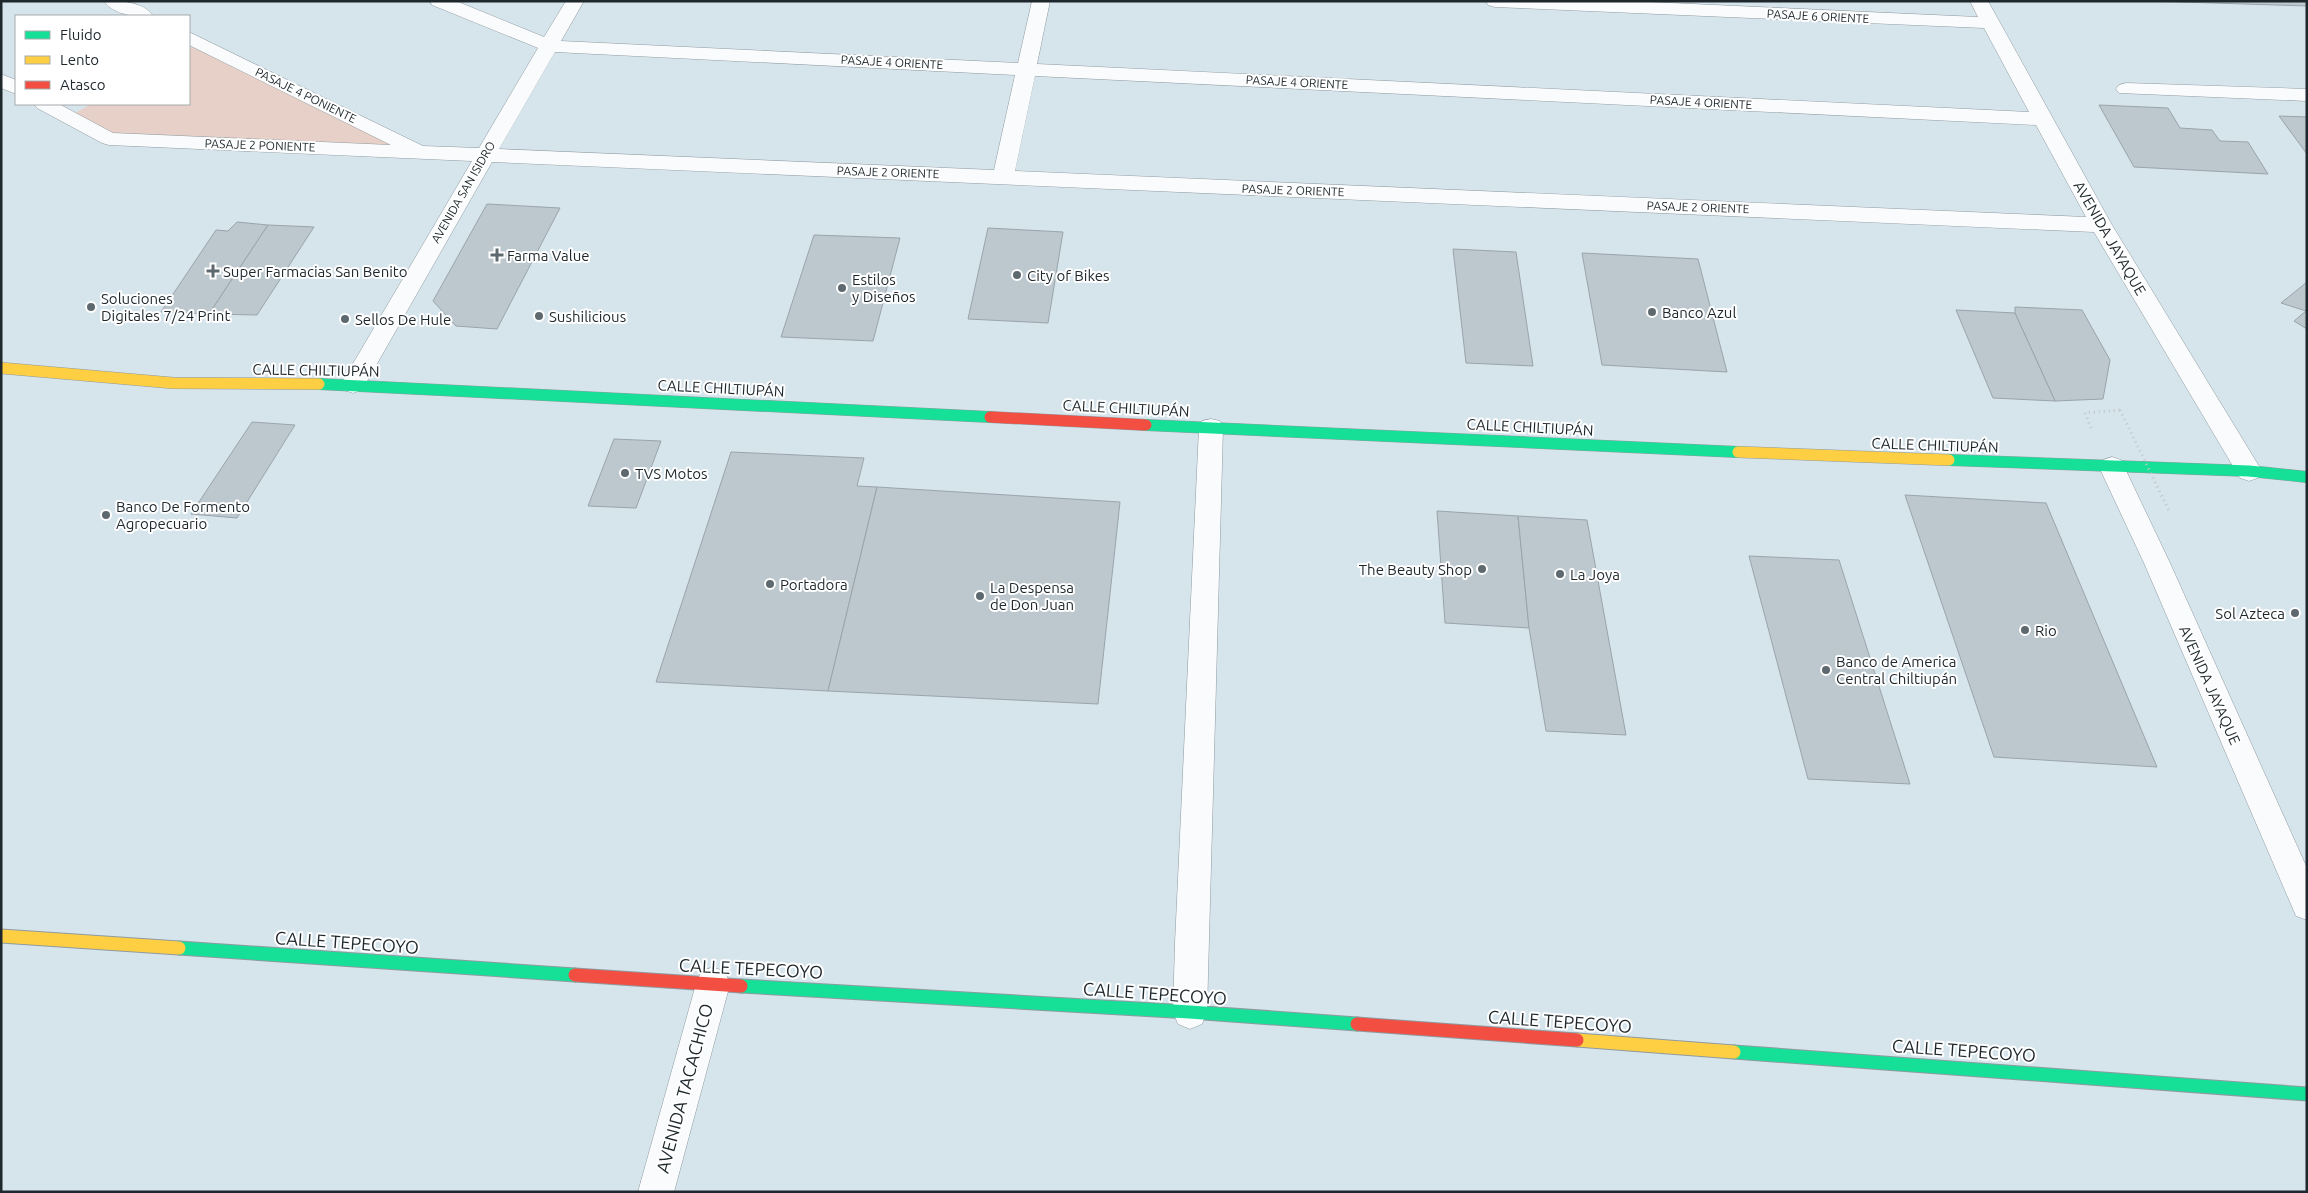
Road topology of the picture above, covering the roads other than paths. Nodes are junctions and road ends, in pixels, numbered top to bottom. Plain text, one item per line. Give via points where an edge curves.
1 (113, 1) edge
2 (439, 1) edge
3 (575, 1) edge
4 (1041, 1) edge
5 (1495, 1) edge
6 (1979, 1) edge
7 (142, 15) edge
8 (1991, 23) junction
9 (190, 38) edge
10 (549, 46) junction
11 (1026, 68) junction
12 (1, 80) edge
13 (15, 87) edge
14 (2126, 89) dead end
15 (2307, 95) edge
16 (46, 105) edge
17 (2044, 119) junction
18 (423, 152) junction
19 (485, 155) junction
20 (1003, 177) junction
21 (2101, 225) junction
22 (1, 368) edge
23 (353, 384) junction
24 (1211, 428) junction
25 (2112, 467) junction
26 (2307, 468) edge
27 (2249, 471) junction
28 (2307, 477) edge
29 (2307, 905) edge
30 (1, 936) edge
31 (713, 984) junction
32 (1190, 1012) junction
33 (2307, 1094) edge
34 (656, 1192) edge

1 - 7 street
2 - 10 street, PASAJE 4 ORIENTE
3 - 10 street, AVENIDA SAN ISIDRO
4 - 11 street
5 - 8 street, PASAJE 6 ORIENTE
6 - 8 street, AVENIDA JAYAQUE
8 - 17 street, AVENIDA JAYAQUE
9 - 18 street, PASAJE 4 PONIENTE
10 - 11 street, PASAJE 4 ORIENTE
10 - 19 street, AVENIDA SAN ISIDRO
11 - 17 street, PASAJE 4 ORIENTE
11 - 20 street
12 - 13 street
14 - 15 street
16 - 18 street, PASAJE 2 PONIENTE via 109,139
17 - 21 street, AVENIDA JAYAQUE
18 - 19 street, PASAJE 2 PONIENTE
19 - 20 street, PASAJE 2 ORIENTE
19 - 23 street, AVENIDA SAN ISIDRO
20 - 21 street, PASAJE 2 ORIENTE
21 - 27 street, AVENIDA JAYAQUE
22 - 23 main road, CALLE CHILTIUPÁN via 173,383
23 - 24 main road, CALLE CHILTIUPÁN
24 - 25 main road, CALLE CHILTIUPÁN
24 - 32 street
25 - 27 main road, CALLE CHILTIUPÁN
25 - 29 street, AVENIDA JAYAQUE
26 - 27 main road, CALLE CHILTIUPÁN
27 - 28 main road, CALLE CHILTIUPÁN
30 - 31 main road, CALLE TEPECOYO
31 - 32 main road, CALLE TEPECOYO
31 - 34 street, AVENIDA TACACHICO
32 - 33 main road, CALLE TEPECOYO

